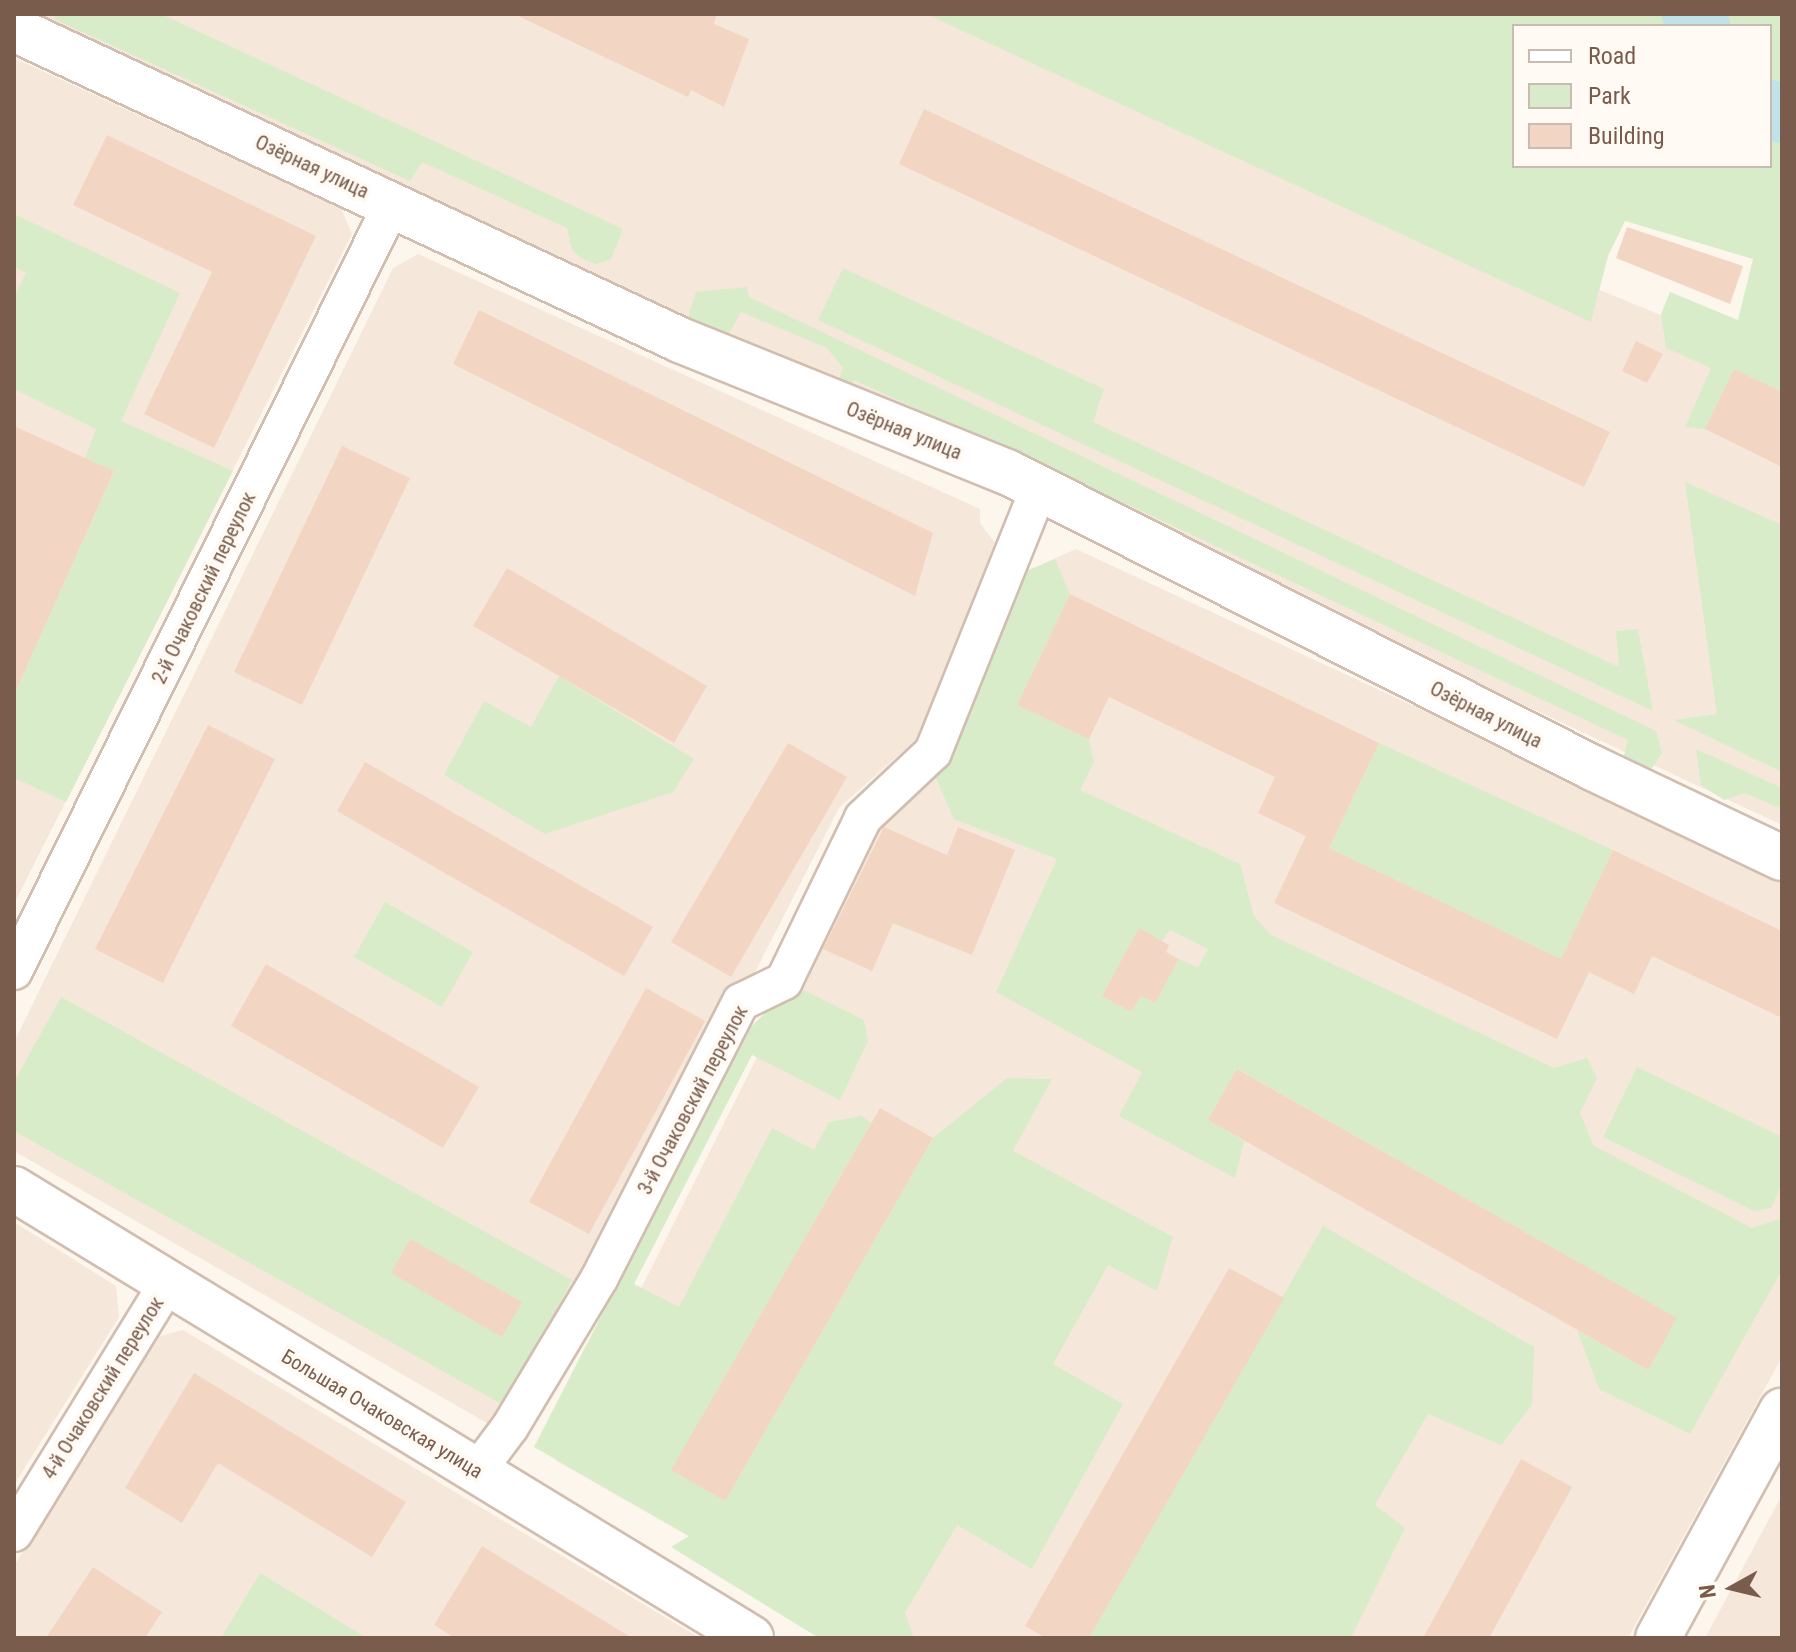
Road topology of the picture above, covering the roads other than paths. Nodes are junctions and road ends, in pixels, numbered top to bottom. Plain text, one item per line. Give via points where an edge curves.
1 (14, 29) edge
2 (392, 204) junction
3 (1039, 488) junction
4 (1782, 858) edge
5 (14, 971) edge
6 (14, 1189) edge
7 (167, 1284) junction
8 (1782, 1411) edge
9 (477, 1471) junction
10 (14, 1533) edge
11 (751, 1638) edge
12 (1658, 1638) edge

1 - 2 street, Озёрная улица
2 - 3 street, Озёрная улица via 680,340
2 - 5 street, 2-й Очаковский переулок
3 - 4 street, Озёрная улица
3 - 9 street, 3-й Очаковский переулок via 933,752 863,818 784,981 741,1002 600,1277 510,1427
6 - 7 street, Большая Очаковская улица
7 - 9 street, Большая Очаковская улица
7 - 10 street, 4-й Очаковский переулок
8 - 12 street
9 - 11 street, Большая Очаковская улица

